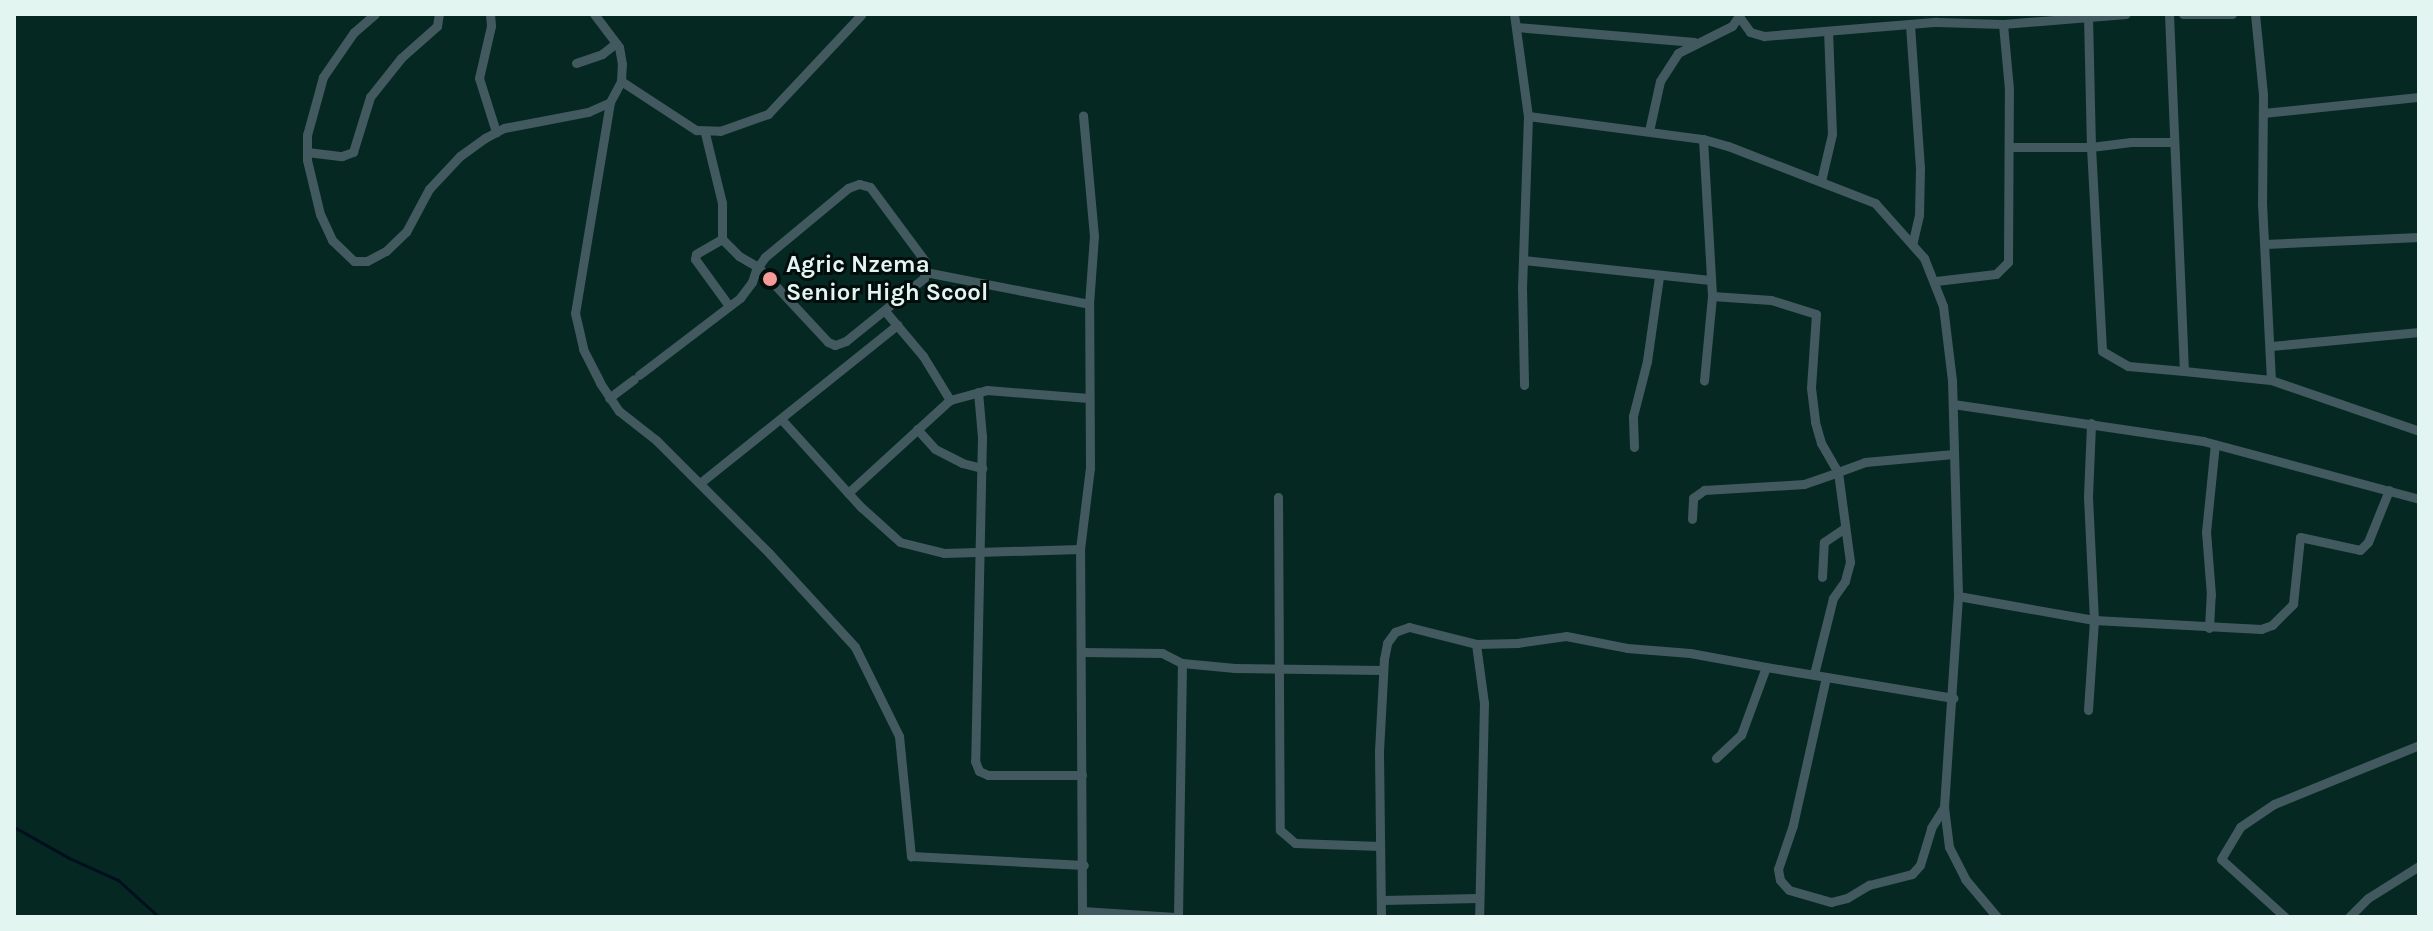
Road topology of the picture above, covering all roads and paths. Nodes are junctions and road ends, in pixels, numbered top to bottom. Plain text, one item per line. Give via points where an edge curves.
1 (375, 14) edge
2 (439, 14) edge
3 (490, 14) edge
4 (594, 14) edge
5 (1514, 14) edge
6 (2126, 14) edge
7 (2169, 14) edge
8 (2183, 14) edge
9 (2199, 14) edge
10 (2232, 14) edge
11 (2255, 14) edge
12 (861, 15) edge
13 (1740, 16) edge
14 (2088, 16) edge
15 (1978, 18) edge
16 (2003, 24) junction
17 (1910, 25) junction
18 (1516, 27) junction
19 (1828, 31) junction
20 (1694, 42) junction
21 (616, 43) junction
22 (576, 63) dead end
23 (621, 81) junction
24 (2419, 97) edge
25 (610, 102) junction
26 (2263, 113) junction
27 (1083, 115) dead end
28 (1528, 116) junction
29 (1649, 131) junction
30 (496, 132) junction
31 (705, 133) junction
32 (1703, 139) junction
33 (2174, 142) junction
34 (2009, 147) junction
35 (2091, 147) junction
36 (307, 152) junction
37 (1821, 181) junction
38 (2419, 237) edge
39 (722, 239) junction
40 (1913, 242) junction
41 (2265, 244) junction
42 (1523, 260) junction
43 (758, 267) junction
44 (925, 272) junction
45 (1659, 277) junction
46 (1710, 280) junction
47 (1936, 281) junction
48 (1712, 296) junction
49 (1089, 304) junction
50 (729, 306) junction
51 (885, 311) junction
52 (897, 325) junction
53 (2419, 332) edge
54 (2271, 346) junction
55 (2184, 371) junction
56 (2271, 380) junction
57 (1704, 381) dead end
58 (1524, 385) dead end
59 (978, 392) junction
60 (609, 398) junction
61 (1089, 398) junction
62 (950, 400) junction
63 (1953, 404) junction
64 (782, 420) junction
65 (2091, 423) junction
66 (917, 429) junction
67 (2419, 431) edge
68 (2215, 444) junction
69 (1634, 447) dead end
70 (1954, 454) junction
71 (982, 468) junction
72 (1838, 472) junction
73 (700, 483) junction
74 (2389, 490) junction
75 (848, 493) junction
76 (1278, 497) dead end
77 (2419, 499) edge
78 (1692, 519) dead end
79 (1845, 528) junction
80 (1080, 549) junction
81 (981, 555) junction
82 (1822, 577) dead end
83 (1958, 596) junction
84 (2094, 620) junction
85 (2209, 628) junction
86 (1476, 644) junction
87 (1083, 652) junction
88 (1182, 663) junction
89 (1766, 667) junction
90 (1279, 670) junction
91 (1383, 670) junction
92 (1814, 674) junction
93 (1826, 677) junction
94 (1953, 698) junction
95 (2088, 710) dead end
96 (2419, 745) edge
97 (1716, 758) dead end
98 (1082, 775) junction
99 (1944, 807) junction
100 (1380, 846) junction
101 (1084, 865) junction
102 (2419, 866) edge
103 (1479, 898) junction
104 (1382, 900) junction
105 (1082, 914) edge
106 (1176, 917) edge
107 (1381, 917) edge
108 (1479, 917) edge
109 (1997, 917) edge
110 (2285, 917) edge
111 (2349, 917) edge

1 - 36 street via 354,32 323,77
2 - 36 street via 437,26 401,58 370,97 353,152
3 - 30 street via 479,78
4 - 21 street
5 - 18 street
6 - 14 street
7 - 33 street
8 - 9 street
9 - 10 street
11 - 26 street
12 - 31 street via 768,114
13 - 19 street via 1750,32 1764,36
13 - 20 street via 1732,26
14 - 16 street
14 - 35 street
15 - 16 street
15 - 17 street
16 - 34 street
17 - 19 street
17 - 40 street via 1920,168
18 - 20 street
18 - 28 street
19 - 37 street via 1832,134
20 - 29 street via 1667,67
21 - 22 street
21 - 23 street
23 - 25 street
23 - 31 street
24 - 26 street
25 - 30 street via 588,112
25 - 60 street via 575,313 583,349
26 - 41 street
27 - 49 street via 1094,236
28 - 29 street
28 - 42 street
29 - 32 street
30 - 36 street via 460,156 429,189 406,232 367,261 354,261 332,240 320,214
31 - 39 street via 722,203
32 - 37 street
32 - 46 street
33 - 35 street
33 - 55 street
34 - 35 street
34 - 47 street via 2008,262 1981,278
35 - 55 street via 2102,351 2128,366
37 - 40 street via 1875,203
38 - 41 street
39 - 43 street
39 - 50 street via 695,259
40 - 47 street
41 - 54 street
42 - 45 street
42 - 58 street
43 - 44 street via 859,184 870,187 883,204 925,261
43 - 50 street via 752,282
43 - 51 street via 835,345
44 - 49 street
44 - 51 street
45 - 46 street
45 - 69 street via 1633,416
46 - 48 street
47 - 63 street via 1950,341
48 - 57 street
48 - 72 street via 1771,300 1816,314 1811,388 1815,422
49 - 61 street
50 - 60 street
51 - 52 street
52 - 62 street
52 - 64 street
53 - 54 street
54 - 56 street
55 - 56 street
56 - 67 street
59 - 61 street
59 - 62 street
59 - 71 street
60 - 73 street
61 - 80 street via 1090,468
62 - 66 street
63 - 65 street
63 - 70 street
64 - 73 street
64 - 75 street
65 - 68 street
65 - 84 street via 2088,496
66 - 71 street via 935,449
66 - 75 street
68 - 74 street
68 - 85 street via 2206,532
70 - 72 street via 1865,462
70 - 83 street
71 - 81 street
72 - 78 street via 1804,484 1704,490 1693,498
72 - 79 street
73 - 101 street via 791,576 866,666 899,736 911,856
74 - 77 street
74 - 85 street via 2360,550 2300,537 2293,604 2272,625
75 - 81 street via 900,542 928,551
76 - 90 street
79 - 82 street via 1824,542
79 - 92 street via 1848,573 1833,598
80 - 81 street
80 - 87 street
81 - 98 street via 973,720 976,766 988,775
83 - 84 street
83 - 94 street
84 - 85 street
84 - 95 street
86 - 89 street via 1566,636
86 - 91 street via 1409,627 1395,632 1387,643
86 - 103 street via 1484,703
87 - 88 street via 1162,653
87 - 98 street
88 - 90 street
88 - 106 street
89 - 92 street
89 - 97 street via 1741,735
90 - 91 street
90 - 100 street via 1280,830 1295,843
91 - 100 street
92 - 93 street
93 - 94 street
93 - 99 street via 1778,869 1789,890 1831,902 1912,874
94 - 99 street
96 - 110 street via 2274,804 2240,827 2221,859
98 - 101 street
99 - 109 street via 1949,847 1965,879
100 - 104 street
101 - 105 street
102 - 111 street via 2368,898
103 - 104 street
103 - 108 street
104 - 107 street
105 - 106 street

